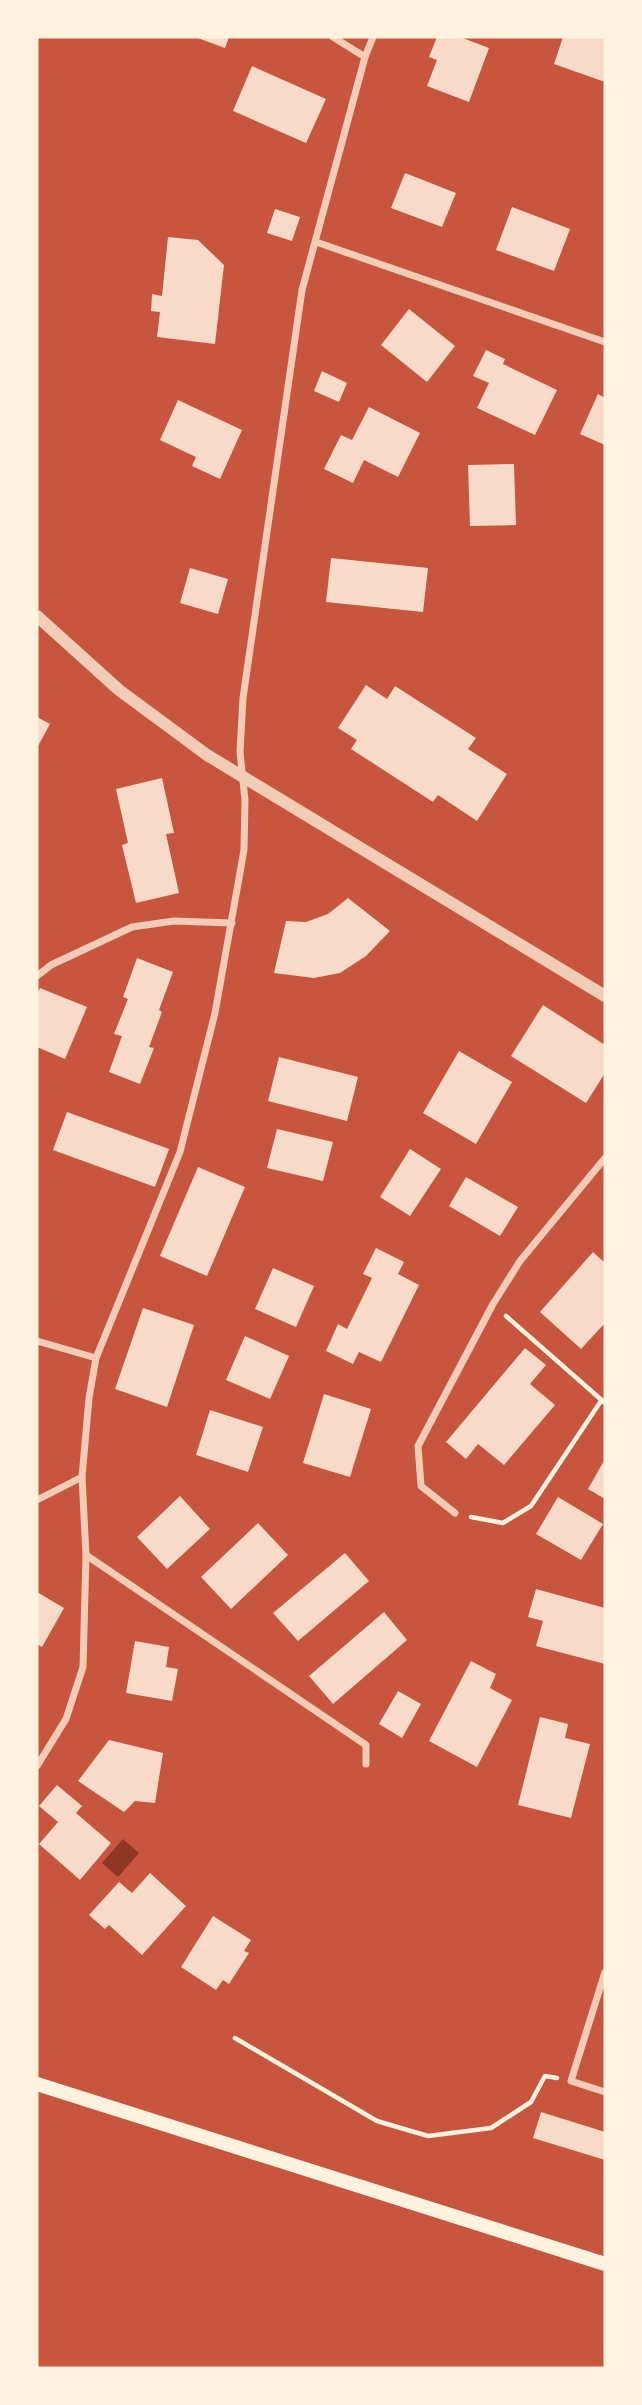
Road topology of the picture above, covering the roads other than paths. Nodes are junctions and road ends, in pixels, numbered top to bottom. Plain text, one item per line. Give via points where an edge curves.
1 (333, 37) edge
2 (373, 37) edge
3 (365, 57) junction
4 (316, 242) junction
5 (605, 342) edge
6 (37, 616) edge
7 (243, 778) junction
8 (232, 923) junction
9 (37, 976) edge
10 (605, 996) edge
11 (605, 1158) edge
12 (37, 1340) edge
13 (96, 1358) junction
14 (82, 1477) junction
15 (37, 1500) edge
16 (454, 1513) road end
17 (86, 1555) junction
18 (366, 1764) dead end
19 (37, 1766) edge
20 (605, 1972) edge
21 (37, 2084) edge
22 (605, 2092) edge
23 (605, 2264) edge

1 - 3 street
2 - 3 street
3 - 4 street
4 - 5 street
4 - 7 street via 302,290 243,698
6 - 7 street via 119,690
7 - 8 street via 244,850
7 - 10 street
8 - 9 street via 174,921 132,927
8 - 13 street via 180,1152
11 - 16 street via 520,1261 418,1446 421,1486
12 - 13 street
13 - 14 street
14 - 15 street
14 - 17 street
17 - 18 street via 366,1745
17 - 19 street via 83,1667 66,1718
20 - 22 street via 571,2081
21 - 23 main road

